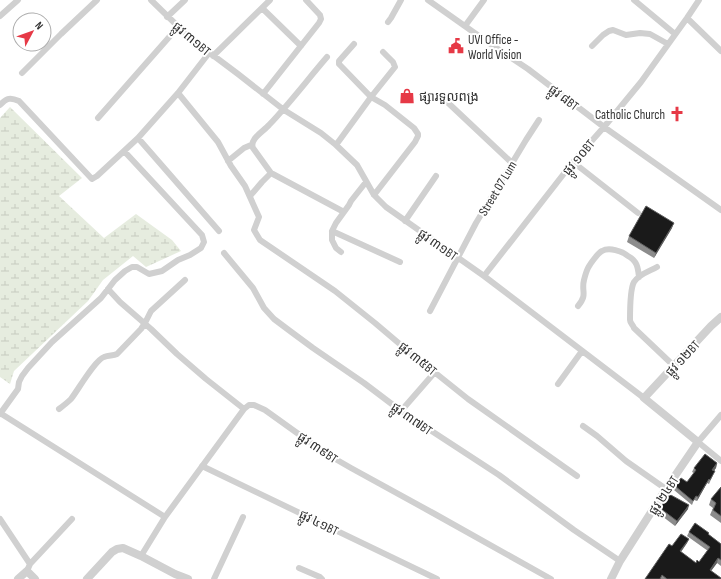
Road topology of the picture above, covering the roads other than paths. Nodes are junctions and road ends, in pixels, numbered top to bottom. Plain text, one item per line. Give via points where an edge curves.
1 (18, 0) edge
2 (97, 0) edge
3 (151, 0) edge
4 (185, 0) edge
5 (270, 0) edge
6 (306, 0) edge
7 (401, 0) edge
8 (428, 0) edge
9 (484, 0) edge
10 (634, 0) edge
11 (699, 0) edge
12 (262, 8) junction
13 (0, 16) edge
14 (167, 17) junction
15 (687, 18) junction
16 (388, 22) dead end
17 (465, 26) junction
18 (178, 27) junction
19 (675, 34) junction
20 (354, 44) dead end
21 (668, 44) junction
22 (301, 46) junction
23 (592, 46) dead end
24 (721, 51) edge
25 (383, 52) dead end
26 (211, 55) junction
27 (327, 56) dead end
28 (22, 73) dead end
29 (178, 93) junction
30 (263, 94) junction
31 (371, 97) junction
32 (444, 99) dead end
33 (0, 105) edge
34 (284, 110) junction
35 (98, 118) dead end
36 (539, 120) dead end
37 (604, 127) junction
38 (138, 138) junction
39 (251, 145) junction
40 (336, 145) junction
41 (124, 151) junction
42 (228, 161) junction
43 (573, 162) junction
44 (512, 163) junction
45 (272, 172) junction
46 (436, 176) dead end
47 (366, 182) junction
48 (374, 195) junction
49 (250, 196) junction
50 (721, 210) edge
51 (344, 212) junction
52 (638, 213) dead end
53 (405, 221) junction
54 (219, 231) dead end
55 (332, 231) junction
56 (341, 252) dead end
57 (224, 253) dead end
58 (458, 258) junction
59 (400, 262) dead end
60 (657, 267) dead end
61 (484, 276) junction
62 (639, 277) junction
63 (185, 280) dead end
64 (108, 289) junction
65 (578, 306) dead end
66 (430, 311) dead end
67 (721, 317) edge
68 (145, 323) junction
69 (582, 351) junction
70 (674, 366) junction
71 (435, 372) junction
72 (558, 384) dead end
73 (644, 398) junction
74 (59, 409) dead end
75 (244, 409) junction
76 (401, 411) junction
77 (0, 414) edge
78 (721, 415) edge
79 (583, 426) dead end
80 (698, 442) junction
81 (721, 461) edge
82 (202, 466) junction
83 (577, 476) dead end
84 (666, 489) junction
85 (165, 517) junction
86 (244, 517) dead end
87 (0, 519) edge
88 (72, 520) dead end
89 (141, 556) junction
90 (620, 561) junction
91 (28, 568) junction
92 (299, 568) dead end
93 (174, 577) edge
94 (18, 579) edge
95 (35, 579) edge
96 (87, 579) edge
97 (188, 579) edge
98 (214, 579) edge
99 (322, 579) edge
100 (436, 579) edge
101 (551, 579) edge
102 (611, 579) edge

1 - 13 street
2 - 28 street
3 - 14 street, ផ្លូវ ៣១BT
4 - 14 street, ផ្លូវ ៣១BT
5 - 12 street
6 - 22 street via 322,19
7 - 16 street
8 - 17 street, ផ្លូវ ៨BT
9 - 17 street
10 - 19 street
11 - 15 street, ផ្លូវ ១០BT
12 - 22 street
12 - 26 street
14 - 18 street, ផ្លូវ ៣១BT
15 - 19 street, ផ្លូវ ១០BT
15 - 24 street
17 - 37 street, ផ្លូវ ៨BT via 528,69
18 - 26 street, ផ្លូវ ៣១BT
18 - 35 street
19 - 21 street, ផ្លូវ ១០BT
20 - 31 street via 339,64
21 - 23 street via 650,34 626,35 613,30 603,35
21 - 37 street, ផ្លូវ ១០BT
22 - 30 street
25 - 31 street via 395,67
26 - 29 street
26 - 30 street, ផ្លូវ ៣១BT
27 - 34 street
29 - 38 street
29 - 42 street via 218,142
30 - 34 street, ផ្លូវ ៣១BT
31 - 40 street
31 - 48 street via 391,109 418,134
32 - 44 street
33 - 41 street via 6,99 19,101 92,179
34 - 39 street
34 - 40 street, ផ្លូវ ៣១BT
36 - 44 street, Street 07 Lum
37 - 43 street, ផ្លូវ ១០BT
37 - 50 street, ផ្លូវ ៨BT
38 - 41 street
38 - 54 street
39 - 42 street
39 - 45 street
40 - 47 street, ផ្លូវ ៣១BT via 357,165
41 - 64 street via 202,235 204,242 201,248 162,271 149,274 132,267
42 - 49 street
43 - 52 street
43 - 61 street, ផ្លូវ ១០BT
44 - 58 street, Street 07 Lum
45 - 49 street
45 - 51 street
46 - 53 street
47 - 48 street, ផ្លូវ ៣១BT
47 - 51 street
48 - 53 street, ផ្លូវ ៣១BT
49 - 71 street, ផ្លូវ ៣៥BT via 259,217 254,230 260,240 335,291
51 - 55 street
53 - 58 street, ផ្លូវ ៣១BT
55 - 56 street via 332,240
55 - 59 street
57 - 76 street, ផ្លូវ ៣៧BT via 249,282 264,308 274,318
58 - 61 street, ផ្លូវ ៣១BT
58 - 66 street, Street 07 Lum
60 - 62 street
61 - 69 street, ផ្លូវ ៣១BT
62 - 65 street via 636,262 629,256 608,249 601,252 588,268 584,295
62 - 70 street via 633,283 630,321 634,328
63 - 68 street via 151,311
64 - 68 street
64 - 77 street via 28,368 19,382 18,389
67 - 70 street, ផ្លូវ ១២BT
68 - 74 street via 117,354 104,357 96,364 71,398
68 - 75 street via 177,354
69 - 72 street
69 - 73 street, ផ្លូវ ៣១BT
70 - 73 street, ផ្លូវ ១២BT
71 - 76 street
71 - 83 street, ផ្លូវ ៣៥BT via 468,399
73 - 80 street, ផ្លូវ ៣១BT
75 - 82 street
75 - 101 street, ផ្លូវ ៣៩BT via 254,405 265,410 325,453
76 - 90 street, ផ្លូវ ៣៧BT via 499,475
77 - 85 street
78 - 80 street, ផ្លូវ ២៤BT
79 - 84 street
80 - 81 street, ផ្លូវ ៣១BT
80 - 84 street, ផ្លូវ ២៤BT
82 - 85 street
82 - 100 street, ផ្លូវ ៤១BT
84 - 90 street, ផ្លូវ ២៤BT
85 - 89 street
86 - 98 street
87 - 91 street
88 - 91 street
89 - 93 street
89 - 96 street via 123,548 117,549
90 - 102 street, ផ្លូវ ២៤BT
91 - 94 street
91 - 95 street
92 - 99 street
93 - 97 street

